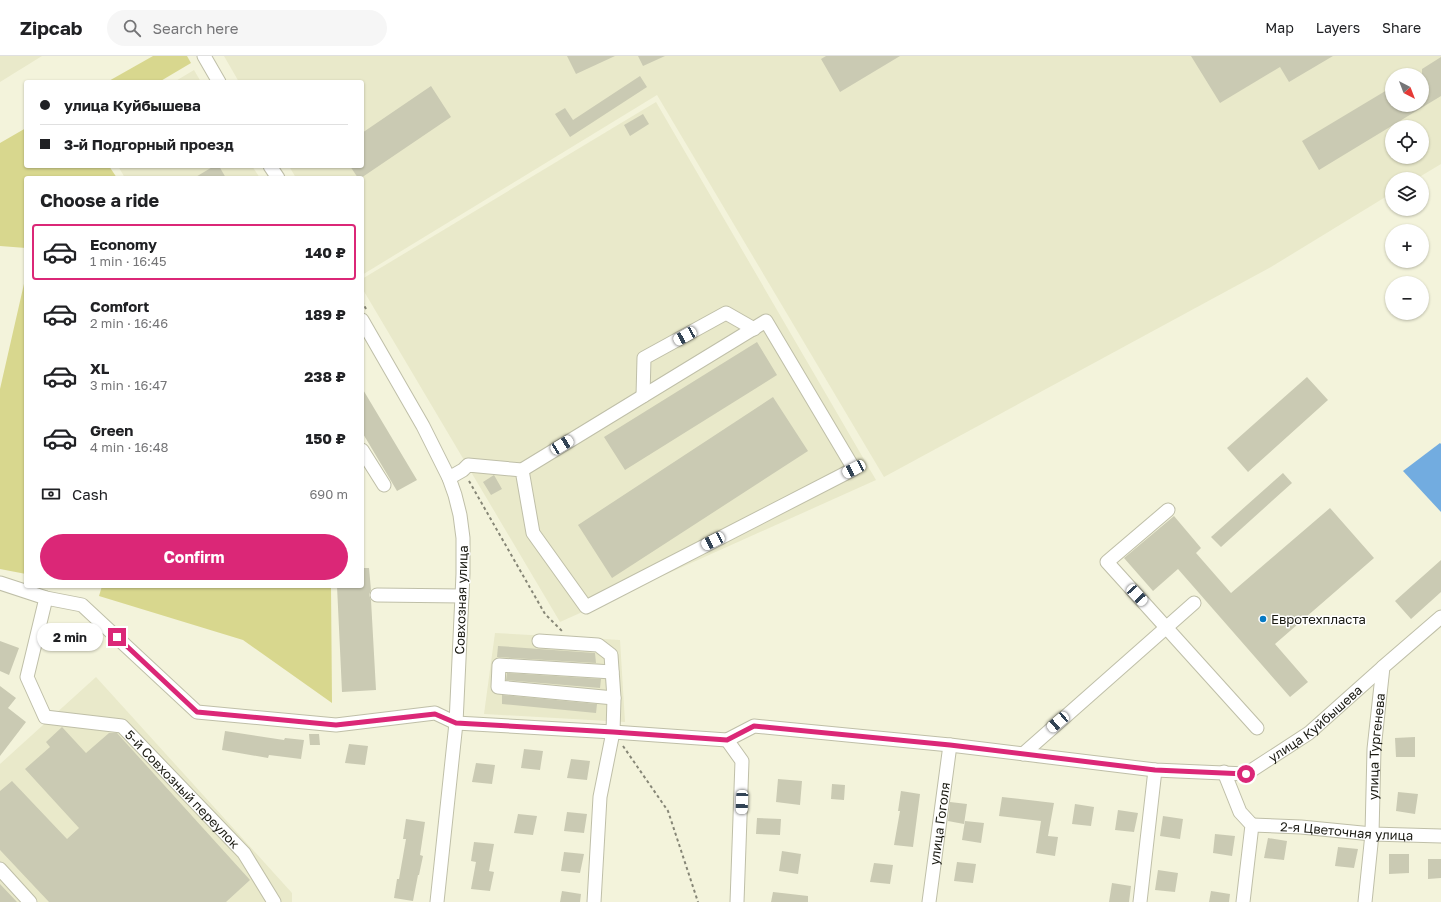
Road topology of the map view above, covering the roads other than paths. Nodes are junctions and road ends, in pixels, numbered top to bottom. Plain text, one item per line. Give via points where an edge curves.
1 (204, 56) edge
2 (218, 80) edge
3 (364, 323) edge
4 (754, 329) junction
5 (643, 396) junction
6 (364, 453) edge
7 (522, 470) junction
8 (448, 478) junction
9 (384, 485) dead end
10 (1168, 510) dead end
11 (0, 583) edge
12 (377, 595) dead end
13 (462, 596) junction
14 (46, 598) junction
15 (1194, 603) dead end
16 (1441, 617) edge
17 (1166, 627) junction
18 (539, 641) dead end
19 (1383, 667) junction
20 (612, 672) junction
21 (614, 698) junction
22 (456, 723) junction
23 (1257, 728) dead end
24 (613, 732) junction
25 (727, 740) junction
26 (950, 745) junction
27 (1023, 754) junction
28 (1155, 770) junction
29 (1224, 772) junction
30 (1252, 825) junction
31 (1372, 834) junction
32 (1441, 836) edge
33 (0, 870) edge
34 (30, 902) edge
35 (274, 902) edge
36 (437, 902) edge
37 (594, 902) edge
38 (737, 902) edge
39 (929, 902) edge
40 (1140, 902) edge
41 (1243, 902) edge
42 (1365, 902) edge

1 - 2 street
3 - 8 street, Совхозная улица via 423,426
4 - 5 street
4 - 5 street via 726,313 644,358
4 - 7 street via 766,321 854,469 586,607 534,533
5 - 7 street
6 - 9 street
7 - 8 street via 468,465
8 - 13 street, Совхозная улица via 455,494 463,538
10 - 17 street via 1107,562
11 - 14 street
12 - 13 street
13 - 22 street, Совхозная улица
14 - 22 street via 82,605 197,712 336,725 435,714
14 - 35 street, 5-й Совхозный переулок via 27,677 45,717 122,726 244,853
15 - 17 street
16 - 19 street
17 - 23 street
17 - 27 street
18 - 20 street via 598,644 611,655
19 - 29 street, улица Куйбышева via 1309,732 1246,774
19 - 31 street, улица Тургенева via 1374,749
20 - 21 street
20 - 21 street via 499,665 498,687
21 - 24 street
22 - 24 street
22 - 36 street, Совхозная улица
24 - 25 street
24 - 37 street via 600,797
25 - 26 street, улица Куйбышева via 754,726
25 - 38 street via 742,761
26 - 27 street, улица Куйбышева
26 - 39 street, улица Гоголя
27 - 28 street, улица Куйбышева
28 - 29 street, улица Куйбышева
28 - 40 street
29 - 30 street via 1240,812
30 - 31 street, 2-я Цветочная улица
30 - 41 street
31 - 32 street, 2-я Цветочная улица
31 - 42 street, улица Тургенева
33 - 34 street

